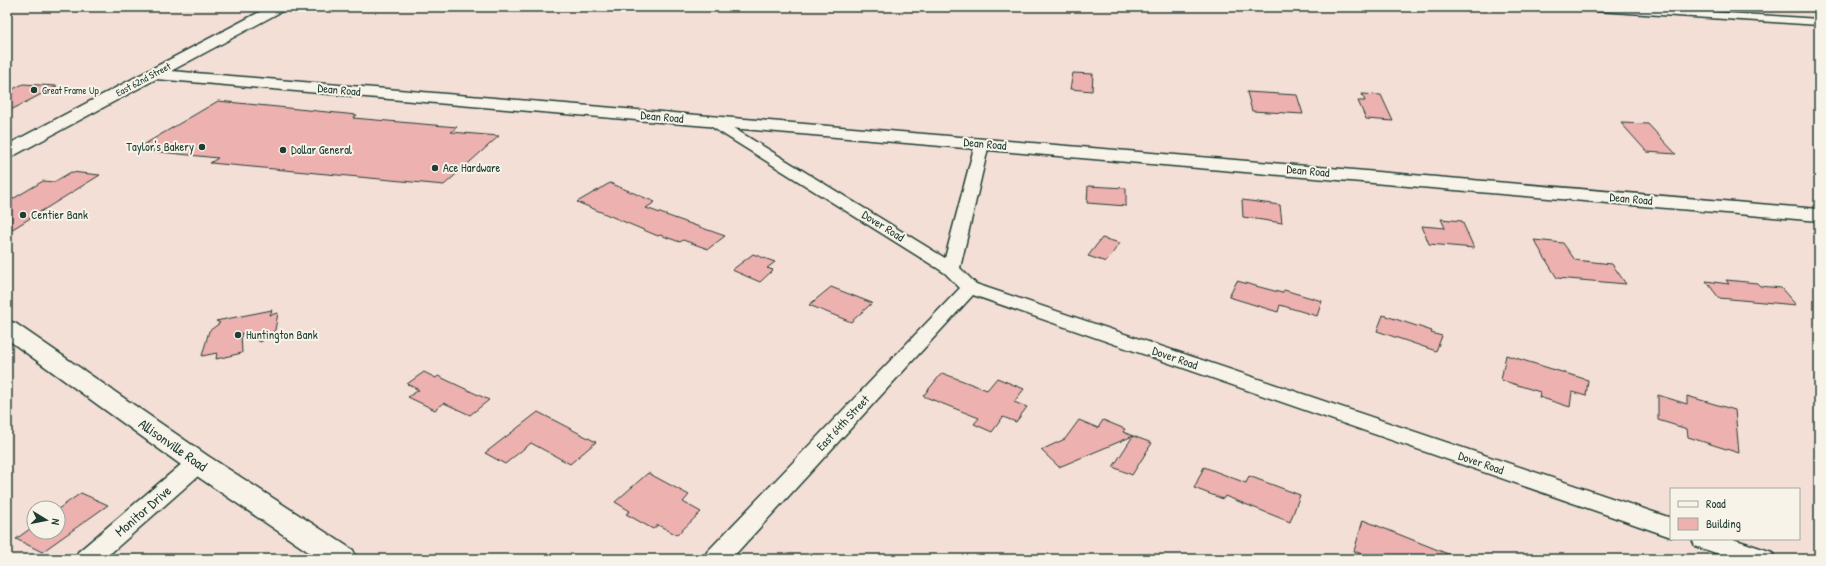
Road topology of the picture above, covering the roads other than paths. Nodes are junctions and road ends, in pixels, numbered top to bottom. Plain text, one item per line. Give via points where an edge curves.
1 (279, 7) edge
2 (1580, 7) edge
3 (1819, 22) edge
4 (151, 74) junction
5 (712, 121) junction
6 (982, 144) junction
7 (7, 152) edge
8 (1819, 215) edge
9 (951, 268) junction
10 (970, 288) junction
11 (7, 328) edge
12 (198, 463) junction
13 (1670, 528) edge
14 (1707, 540) edge
15 (87, 559) edge
16 (342, 559) edge
17 (716, 559) edge
18 (1763, 559) edge

1 - 4 street, East 62nd Street
2 - 3 street
4 - 5 street, Dean Road
4 - 7 street, East 62nd Street
5 - 6 street, Dean Road
5 - 9 street, Dover Road
6 - 8 street, Dean Road
6 - 9 street
9 - 10 street, Dover Road
10 - 13 street, Dover Road
10 - 17 street, East 64th Street
11 - 12 street, Allisonville Road
12 - 15 street, Monitor Drive
12 - 16 street, Allisonville Road
14 - 18 street

